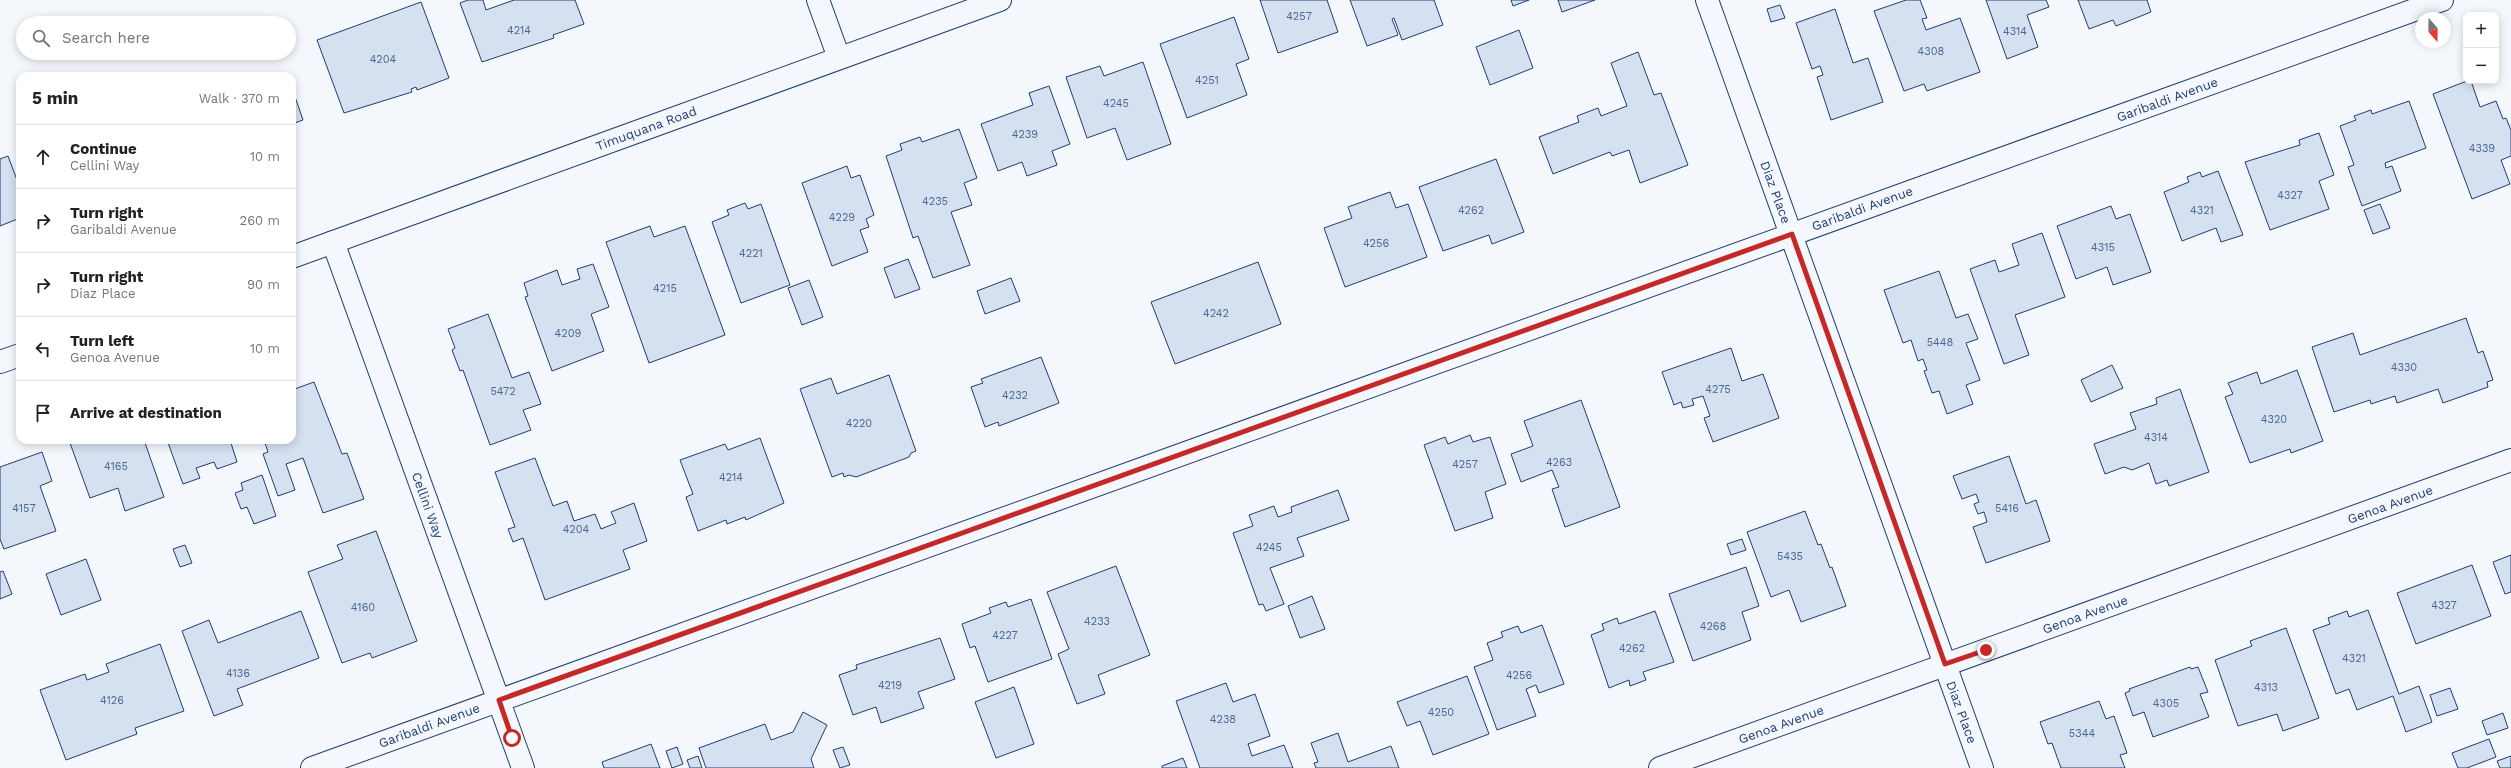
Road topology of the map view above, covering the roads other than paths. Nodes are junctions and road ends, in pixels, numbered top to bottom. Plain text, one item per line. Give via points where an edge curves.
1 (818, 0) edge
2 (1000, 0) edge
3 (1707, 0) edge
4 (2442, 0) edge
5 (838, 58) junction
6 (1792, 234) junction
7 (333, 242) junction
8 (296, 256) edge
9 (16, 356) edge
10 (0, 362) edge
11 (2511, 460) edge
12 (1945, 664) junction
13 (499, 700) junction
14 (312, 768) edge
15 (524, 768) edge
16 (1660, 768) edge
17 (1982, 768) edge

1 - 5 street
2 - 5 street, Timuquana Road
3 - 6 street, Diaz Place
4 - 6 street, Garibaldi Avenue
5 - 7 street, Timuquana Road
6 - 12 street, Diaz Place
6 - 13 street, Garibaldi Avenue
7 - 8 street, Timuquana Road
7 - 13 street, Cellini Way
9 - 10 street
11 - 12 street, Genoa Avenue
12 - 16 street, Genoa Avenue
12 - 17 street, Diaz Place
13 - 14 street, Garibaldi Avenue
13 - 15 street, Cellini Way

